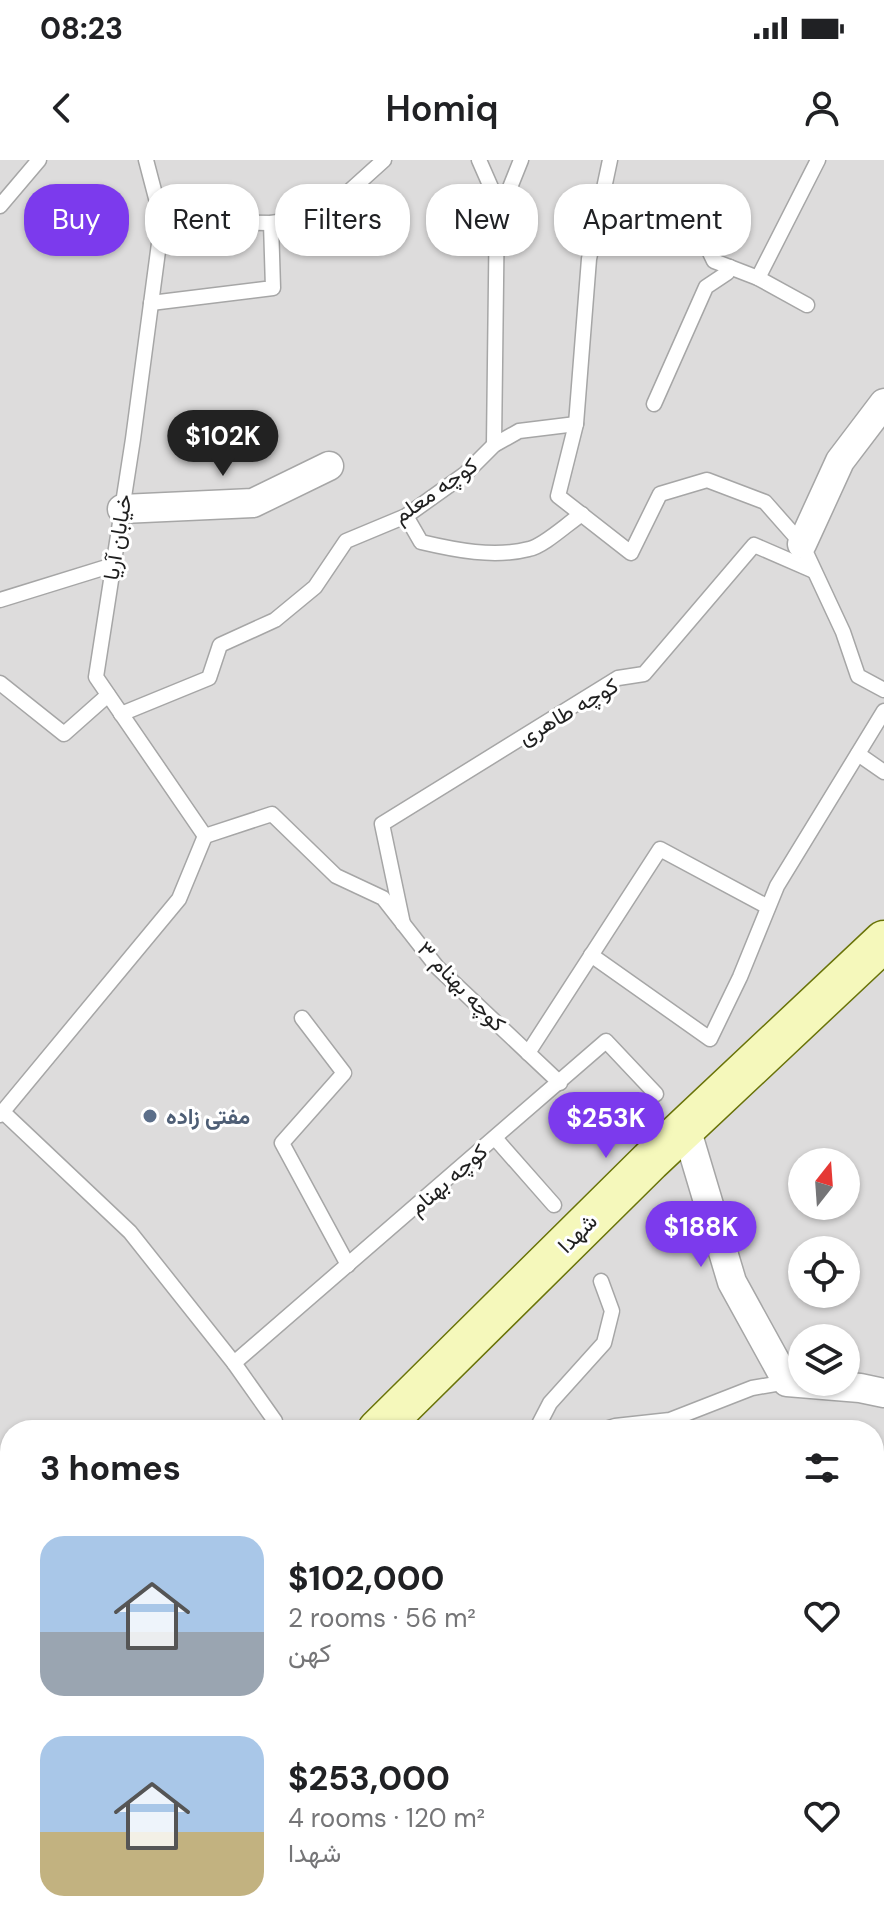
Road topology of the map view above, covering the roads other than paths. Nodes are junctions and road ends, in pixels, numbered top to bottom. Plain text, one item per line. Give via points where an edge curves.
1 (39, 160) edge
2 (146, 160) edge
3 (384, 160) edge
4 (479, 160) edge
5 (521, 160) edge
6 (610, 160) edge
7 (818, 160) edge
8 (152, 184) edge
9 (490, 184) edge
10 (512, 184) edge
11 (604, 184) edge
12 (0, 206) edge
13 (259, 223) edge
14 (271, 223) junction
15 (157, 256) edge
16 (497, 256) edge
17 (590, 256) edge
18 (712, 256) edge
19 (730, 267) junction
20 (758, 278) junction
21 (151, 303) junction
22 (807, 305) dead end
23 (884, 403) edge
24 (654, 404) dead end
25 (576, 424) junction
26 (494, 445) junction
27 (329, 466) dead end
28 (122, 509) junction
29 (582, 514) junction
30 (406, 516) junction
31 (802, 544) junction
32 (113, 565) junction
33 (814, 571) junction
34 (0, 600) edge
35 (0, 683) edge
36 (884, 690) edge
37 (108, 695) junction
38 (884, 711) edge
39 (121, 714) junction
40 (858, 754) junction
41 (884, 772) edge
42 (205, 836) junction
43 (768, 907) junction
44 (403, 924) junction
45 (884, 941) edge
46 (591, 955) junction
47 (302, 1018) dead end
48 (528, 1053) junction
49 (560, 1083) junction
50 (656, 1094) dead end
51 (1, 1114) edge
52 (686, 1128) junction
53 (495, 1138) junction
54 (554, 1205) dead end
55 (348, 1265) junction
56 (601, 1281) dead end
57 (234, 1363) junction
58 (787, 1382) junction
59 (884, 1393) edge
60 (274, 1420) edge
61 (388, 1420) edge
62 (541, 1420) edge
63 (670, 1420) edge

1 - 12 lane
2 - 8 lane, خیابان آریا
3 - 14 lane via 323,215
4 - 9 lane
5 - 10 lane
6 - 11 lane
7 - 20 lane
13 - 14 lane
14 - 21 lane via 273,288
15 - 21 lane, خیابان آریا
16 - 26 lane
17 - 25 lane
18 - 19 lane
19 - 20 lane
19 - 24 lane via 706,287
20 - 22 lane
21 - 28 lane, خیابان آریا
23 - 31 street via 840,461
25 - 26 lane, کوچه معلم via 519,431
25 - 29 lane via 558,496
26 - 30 lane, کوچه معلم via 465,474
27 - 28 street via 253,503
28 - 32 lane, خیابان آریا
29 - 30 lane via 531,549 495,553 421,542
29 - 31 lane via 631,553 660,494 707,480 765,502
30 - 39 lane, کوچه معلم via 346,541 315,587 275,620 220,645 209,678
31 - 33 lane
32 - 34 lane
32 - 37 lane, خیابان آریا via 96,677
33 - 36 lane via 858,676
33 - 44 lane, کوچه طاهری via 754,545 644,674 618,678 382,824
35 - 37 lane via 64,734
37 - 39 lane, خیابان آریا
38 - 40 lane
39 - 42 lane, خیابان آریا
40 - 41 lane
40 - 43 lane
42 - 44 lane, کوچه بهنام ۳ via 272,814 336,876 383,898
42 - 51 lane via 179,899
43 - 46 lane via 660,849
43 - 46 lane via 710,1039
44 - 48 lane, کوچه بهنام ۳ via 437,967
45 - 52 main road, شهدا
46 - 48 lane
47 - 55 lane via 344,1073 282,1143
48 - 49 lane, کوچه بهنام ۳
49 - 50 lane, کوچه بهنام via 606,1041
49 - 53 lane, کوچه بهنام
51 - 57 lane via 130,1232
52 - 58 street via 732,1282
52 - 61 main road, شهدا
53 - 54 lane
53 - 55 lane, کوچه بهنام
55 - 57 lane, کوچه بهنام
56 - 62 lane via 612,1311 604,1343
57 - 60 lane
58 - 59 street
58 - 63 lane via 752,1388

